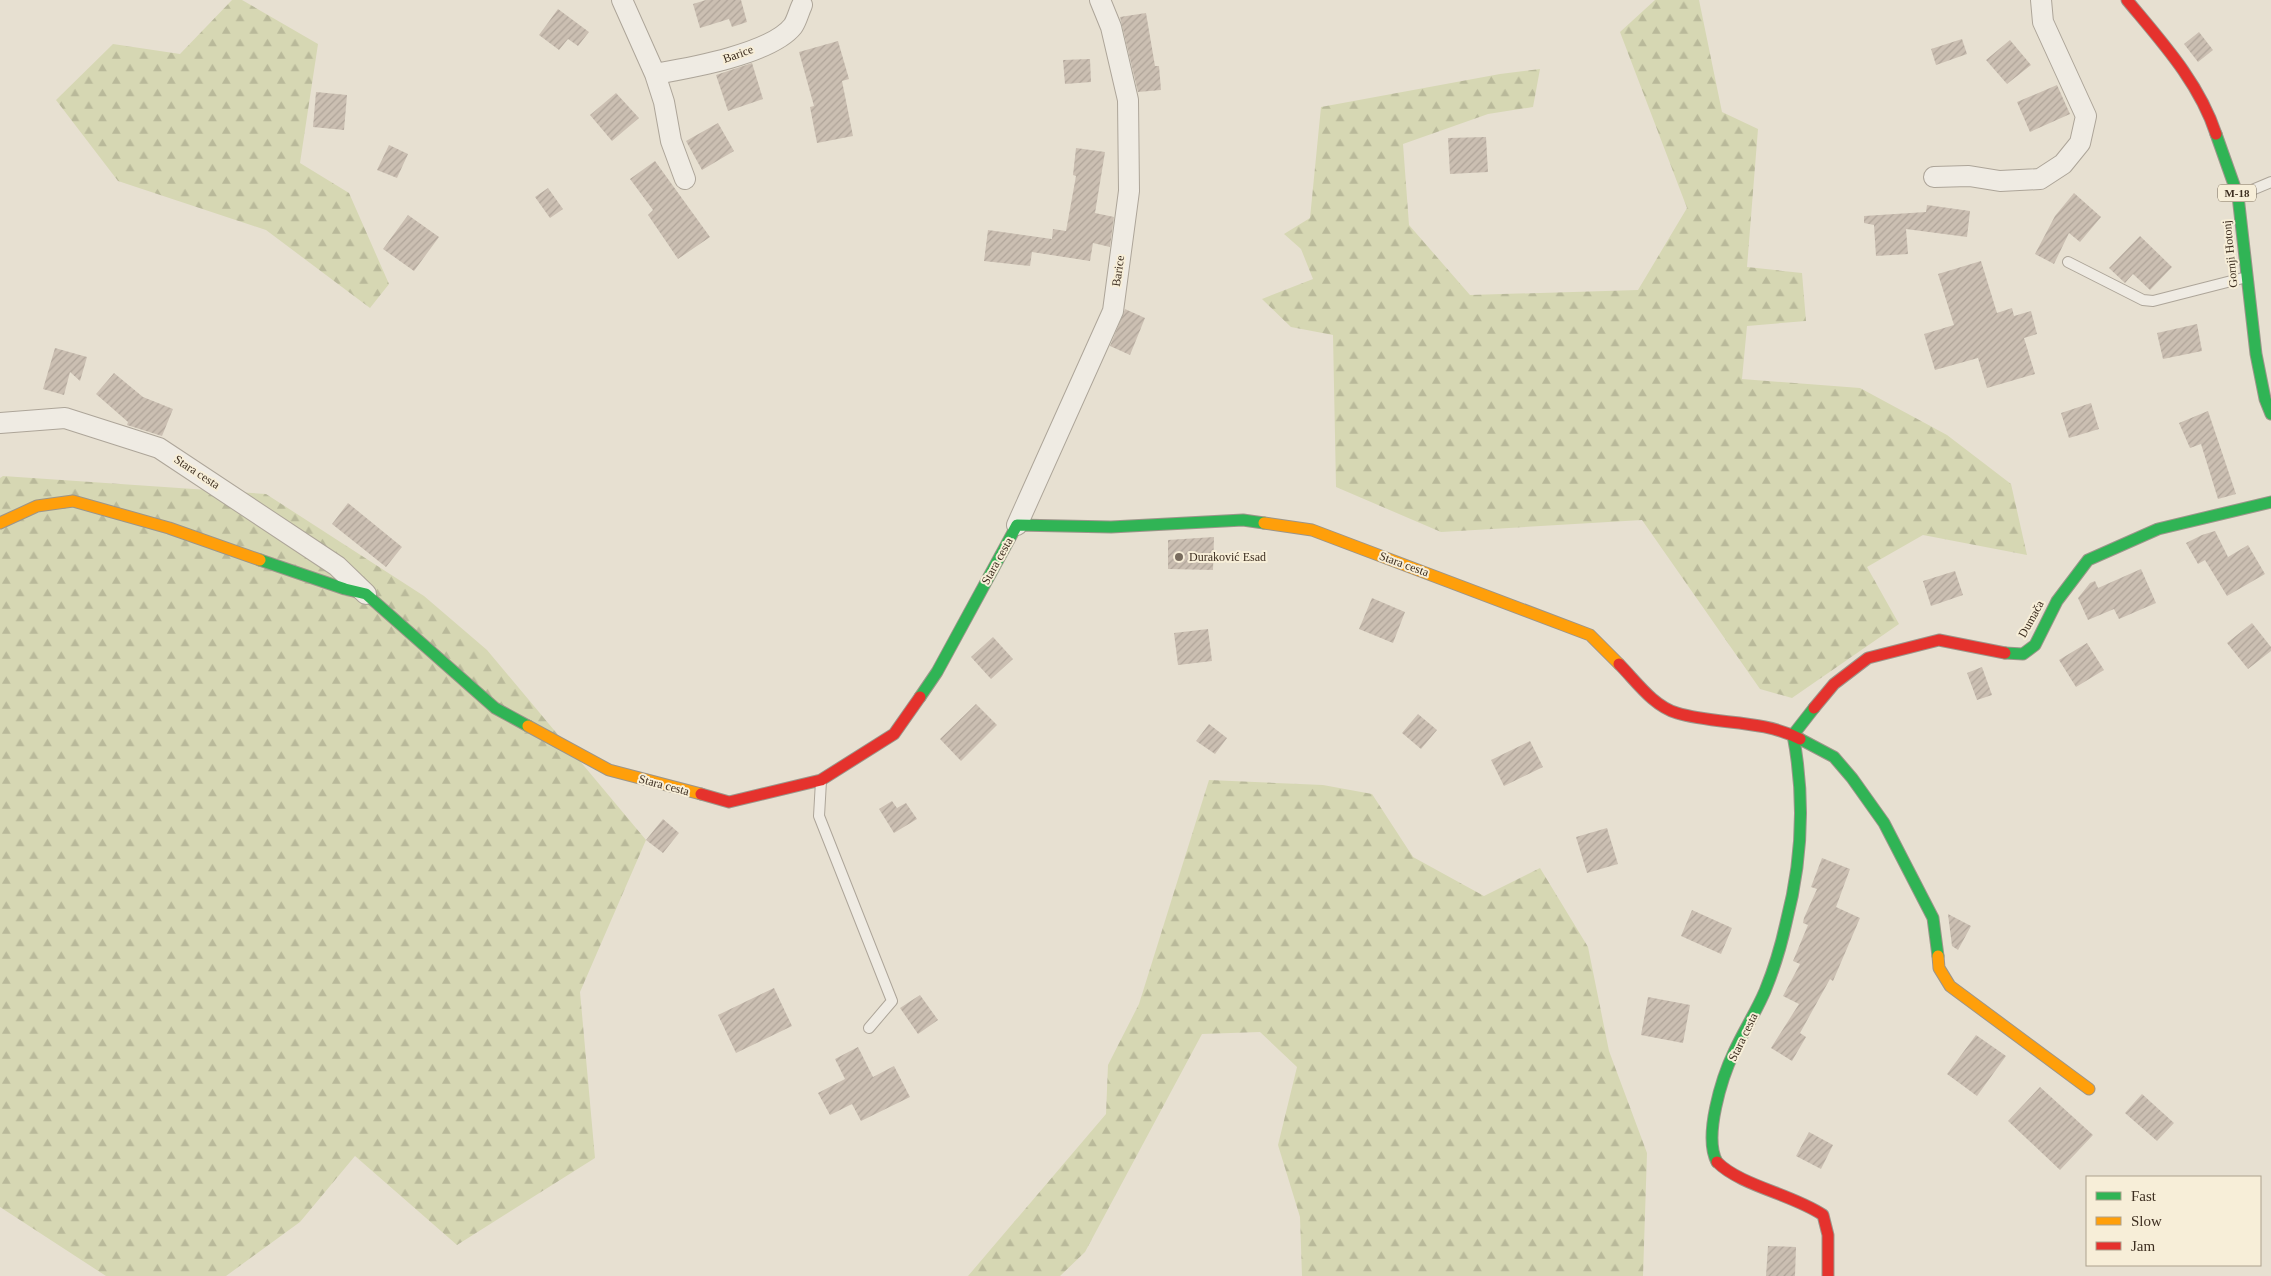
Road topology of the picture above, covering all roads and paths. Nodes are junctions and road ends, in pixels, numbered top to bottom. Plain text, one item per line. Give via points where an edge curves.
1 (622, 0) edge
2 (1100, 0) edge
3 (2041, 0) edge
4 (2127, 0) edge
5 (802, 5) dead end
6 (655, 74) junction
7 (1934, 177) dead end
8 (685, 179) dead end
9 (2271, 182) edge
10 (2238, 196) junction
11 (2068, 262) dead end
12 (2246, 277) junction
13 (2271, 414) edge
14 (0, 423) edge
15 (2271, 502) edge
16 (0, 523) edge
17 (1017, 525) junction
18 (366, 594) junction
19 (1793, 735) junction
20 (821, 780) junction
21 (869, 1028) dead end
22 (2089, 1089) dead end
23 (1828, 1276) edge

1 - 6 street
2 - 17 street, Barice via 1111,27 1128,100 1129,191 1113,311
3 - 7 street via 2050,39 2086,116 2080,143 2063,164 2040,180 2000,182 1968,176
4 - 10 street, Gornji Hotonj / M-18 via 2184,69 2212,121
5 - 6 street, Barice via 793,26 775,41 714,63
6 - 8 street via 671,141
9 - 10 lane
10 - 12 street, Gornji Hotonj / M-18
11 - 12 lane via 2143,300
12 - 13 street, Gornji Hotonj / M-18 via 2256,354
14 - 18 street, Stara cesta via 65,418 159,448 337,566
15 - 19 street, Dumača via 2158,529 2088,560 2057,601 2035,645 2023,654 1939,640 1868,658 1834,684
16 - 18 street, Stara cesta via 36,506 73,501 169,528
17 - 19 street, Stara cesta via 1111,527 1243,520 1312,530 1590,635 1655,701 1676,713 1770,728
17 - 20 street, Stara cesta via 937,672 894,734
18 - 20 street, Stara cesta via 495,708 609,770 729,802
19 - 22 street, Stara cesta via 1834,758 1884,823 1933,918 1939,968 1950,986
19 - 23 street, Stara cesta via 1799,758 1800,784 1796,875 1782,944 1760,1003 1732,1055 1714,1124 1712,1146 1717,1162 1734,1174 1804,1203 1823,1216 1828,1235
20 - 21 lane via 820,816 892,1001

